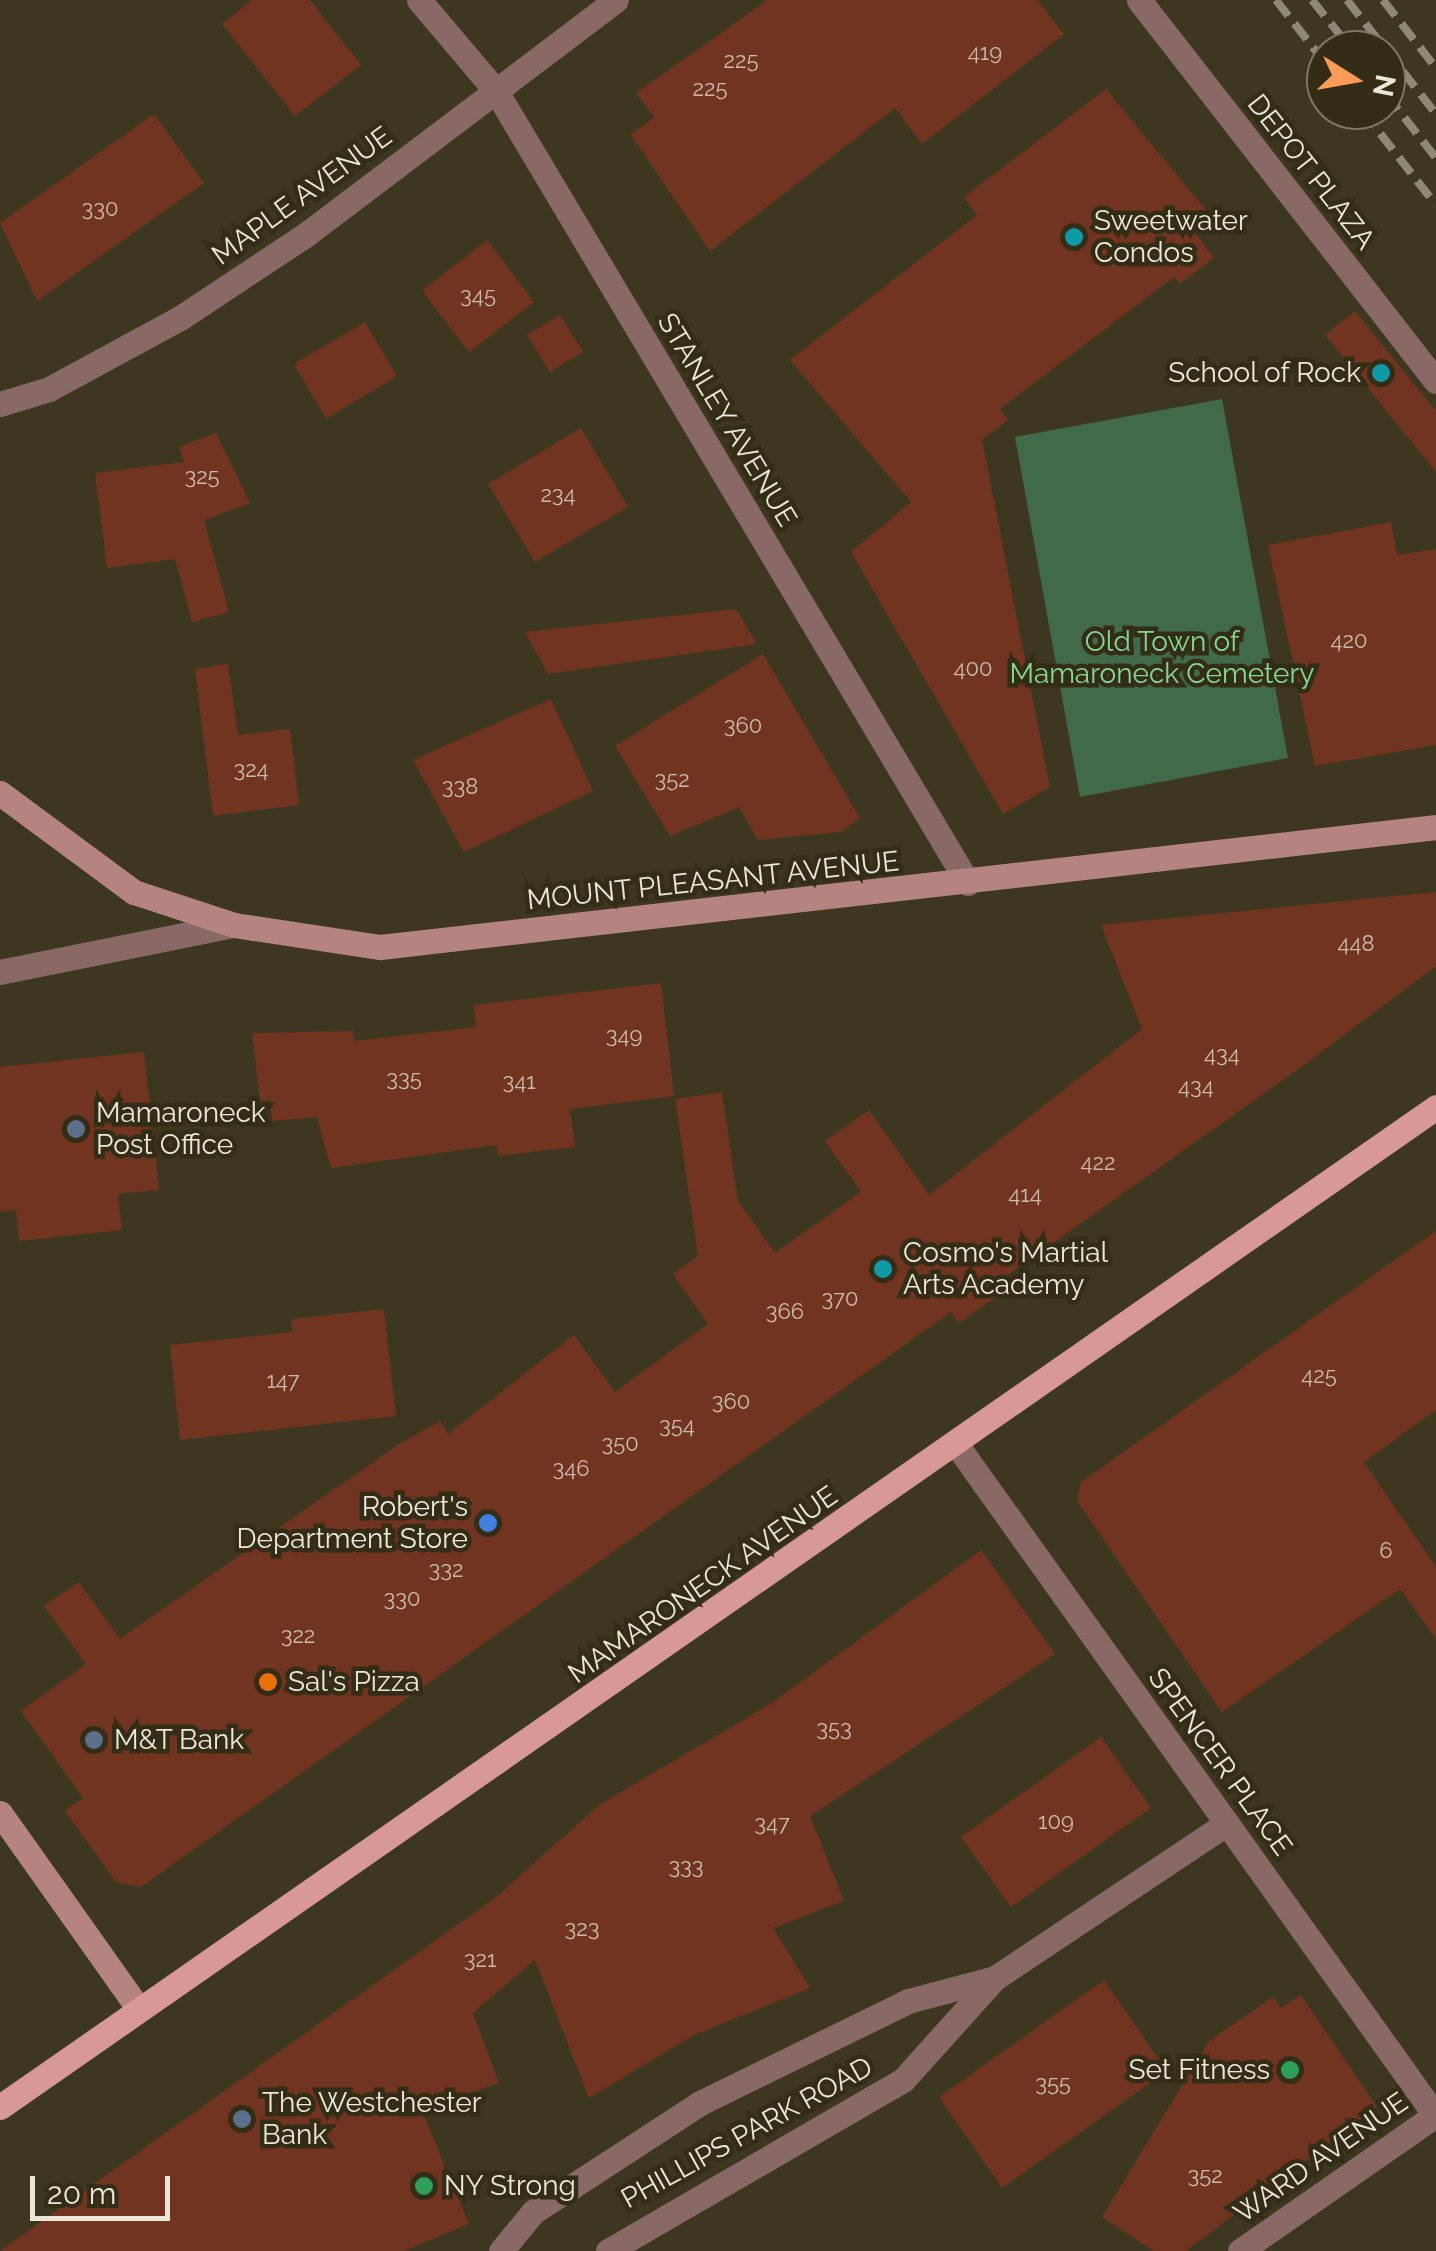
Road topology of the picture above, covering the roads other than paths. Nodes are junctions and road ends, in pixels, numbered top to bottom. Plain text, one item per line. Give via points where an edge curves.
1 (420, 0) edge
2 (616, 0) edge
3 (1138, 0) edge
4 (496, 91) junction
5 (1436, 381) edge
6 (0, 404) edge
7 (0, 794) edge
8 (1436, 827) edge
9 (968, 883) junction
10 (234, 925) junction
11 (0, 972) edge
12 (1436, 1107) edge
13 (956, 1444) junction
14 (0, 1814) edge
15 (1227, 1823) junction
16 (995, 1978) junction
17 (138, 2008) junction
18 (0, 2107) edge
19 (1436, 2115) edge
20 (501, 2251) edge
21 (608, 2251) edge
22 (1240, 2251) edge

1 - 4 street, STANLEY AVENUE
2 - 4 street, MAPLE AVENUE
3 - 5 street, DEPOT PLAZA
4 - 6 street, MAPLE AVENUE via 180,318 49,389
4 - 9 street, STANLEY AVENUE
7 - 10 street via 134,892
8 - 9 street, MOUNT PLEASANT AVENUE
9 - 10 street, MOUNT PLEASANT AVENUE via 380,947
10 - 11 street, MOUNT PLEASANT AVENUE
12 - 13 main road, MAMARONECK AVENUE
13 - 15 street, SPENCER PLACE
13 - 17 main road, MAMARONECK AVENUE
14 - 17 street
15 - 16 street, PHILLIPS PARK ROAD
15 - 19 street, SPENCER PLACE
16 - 20 street, PHILLIPS PARK ROAD via 908,2001 700,2103 533,2212
16 - 21 street, PHILLIPS PARK ROAD via 903,2080
17 - 18 main road, MAMARONECK AVENUE
19 - 22 street, WARD AVENUE

